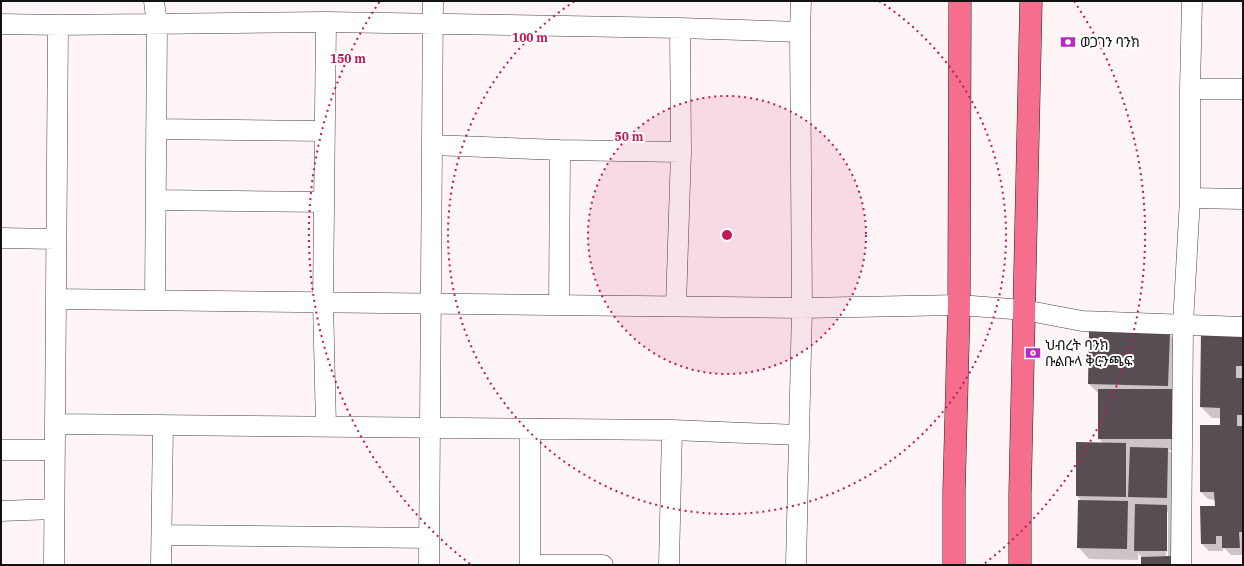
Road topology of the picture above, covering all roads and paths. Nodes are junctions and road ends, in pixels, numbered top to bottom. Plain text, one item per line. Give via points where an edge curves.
1 (154, 1) edge
2 (433, 1) edge
3 (801, 1) edge
4 (960, 1) edge
5 (1031, 1) edge
6 (1192, 1) edge
7 (326, 22) junction
8 (1, 24) edge
9 (433, 24) junction
10 (58, 25) junction
11 (157, 25) junction
12 (680, 28) junction
13 (800, 32) junction
14 (1190, 89) junction
15 (1243, 89) edge
16 (156, 129) junction
17 (325, 131) junction
18 (432, 145) junction
19 (560, 150) junction
20 (681, 152) junction
21 (1190, 198) junction
22 (1243, 199) edge
23 (156, 200) junction
24 (324, 202) junction
25 (1, 238) edge
26 (56, 239) junction
27 (56, 299) junction
28 (155, 300) junction
29 (323, 302) junction
30 (431, 303) junction
31 (559, 305) junction
32 (959, 305) junction
33 (676, 306) junction
34 (802, 308) junction
35 (1024, 310) junction
36 (1183, 324) junction
37 (1243, 327) edge
38 (55, 424) junction
39 (163, 425) junction
40 (326, 426) junction
41 (430, 428) junction
42 (530, 429) junction
43 (672, 430) junction
44 (798, 434) junction
45 (1, 450) edge
46 (55, 450) junction
47 (54, 509) junction
48 (1, 511) edge
49 (162, 535) junction
50 (429, 538) junction
51 (54, 565) edge
52 (161, 565) edge
53 (429, 565) edge
54 (530, 565) edge
55 (603, 565) edge
56 (669, 565) edge
57 (796, 565) edge
58 (954, 565) edge
59 (1020, 565) edge
60 (1181, 565) edge

1 - 11 street
2 - 9 street
3 - 13 street
4 - 32 main road
5 - 35 main road
6 - 14 street
7 - 9 street
7 - 11 street
7 - 17 street
8 - 10 street
9 - 12 street
9 - 18 street
10 - 11 street
10 - 26 street
11 - 16 street
12 - 13 street
12 - 20 street
13 - 34 street
14 - 15 street
14 - 21 street
16 - 17 street
16 - 23 street
17 - 24 street
18 - 19 street
18 - 30 street
19 - 20 street
19 - 31 street
20 - 33 street
21 - 22 street
21 - 36 street
23 - 24 street
23 - 28 street
24 - 29 street
25 - 26 street
26 - 27 street
27 - 28 street
27 - 38 street
28 - 29 street
29 - 30 street
29 - 40 street
30 - 31 street
30 - 41 street
31 - 33 street
32 - 34 street
32 - 35 street
32 - 58 main road
33 - 34 street
34 - 44 street
35 - 36 street via 1082,321
35 - 59 main road
36 - 37 street
36 - 60 street
38 - 39 street
38 - 46 street
39 - 40 street
39 - 49 street
40 - 41 street
41 - 42 street
41 - 50 street
42 - 43 street
42 - 54 street
43 - 44 street
43 - 56 street
44 - 57 street
45 - 46 street
46 - 47 street
47 - 48 street
47 - 51 street
49 - 50 street
49 - 52 street
50 - 53 street
54 - 55 street

